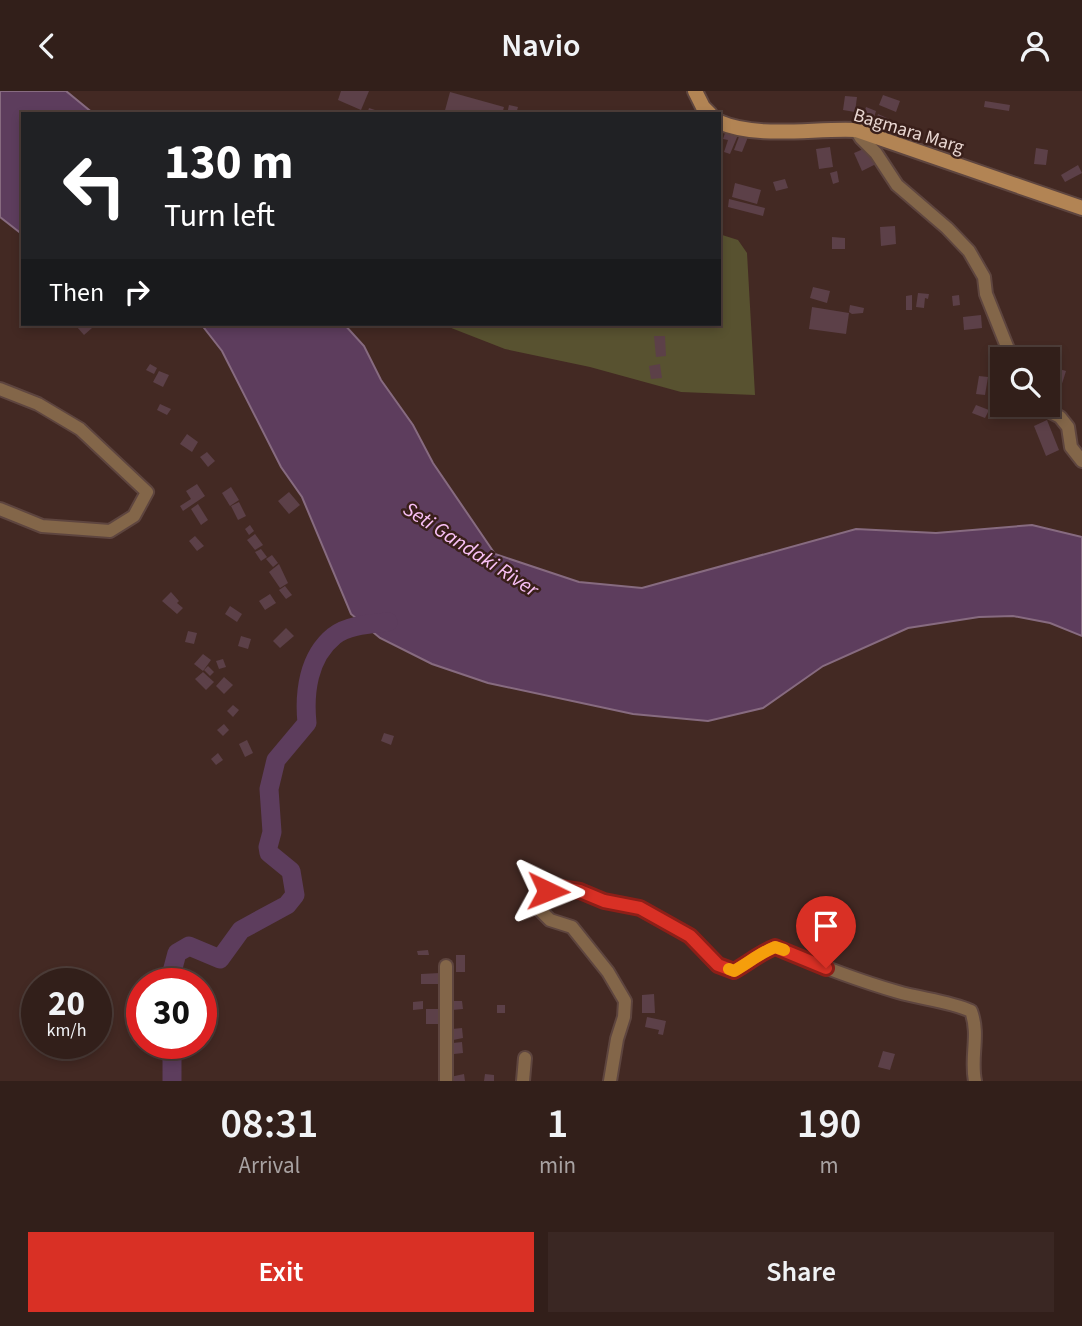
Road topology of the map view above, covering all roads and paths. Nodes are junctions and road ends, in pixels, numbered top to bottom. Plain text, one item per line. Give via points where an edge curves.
1 (695, 91) edge
2 (708, 112) edge
3 (721, 123) edge
4 (856, 130) junction
5 (1082, 208) edge
6 (1007, 347) edge
7 (0, 389) edge
8 (1060, 417) edge
9 (1082, 461) edge
10 (0, 509) edge
11 (446, 966) dead end
12 (525, 1058) dead end
13 (446, 1081) edge
14 (523, 1081) edge
15 (610, 1081) edge
16 (975, 1081) edge

1 - 2 main road
3 - 4 main road, Bagmara Marg via 762,132
4 - 5 main road, Bagmara Marg
4 - 6 street via 897,185 969,251 984,277
7 - 10 street via 38,404 80,429 147,492 134,516 110,531 42,526
8 - 9 street via 1068,427 1071,447
11 - 13 street
12 - 14 street
15 - 16 street via 625,1001 572,927 550,920 541,911 548,891 580,891 640,908 690,936 718,965 734,971 775,947 882,987 956,1004 971,1011 975,1021

